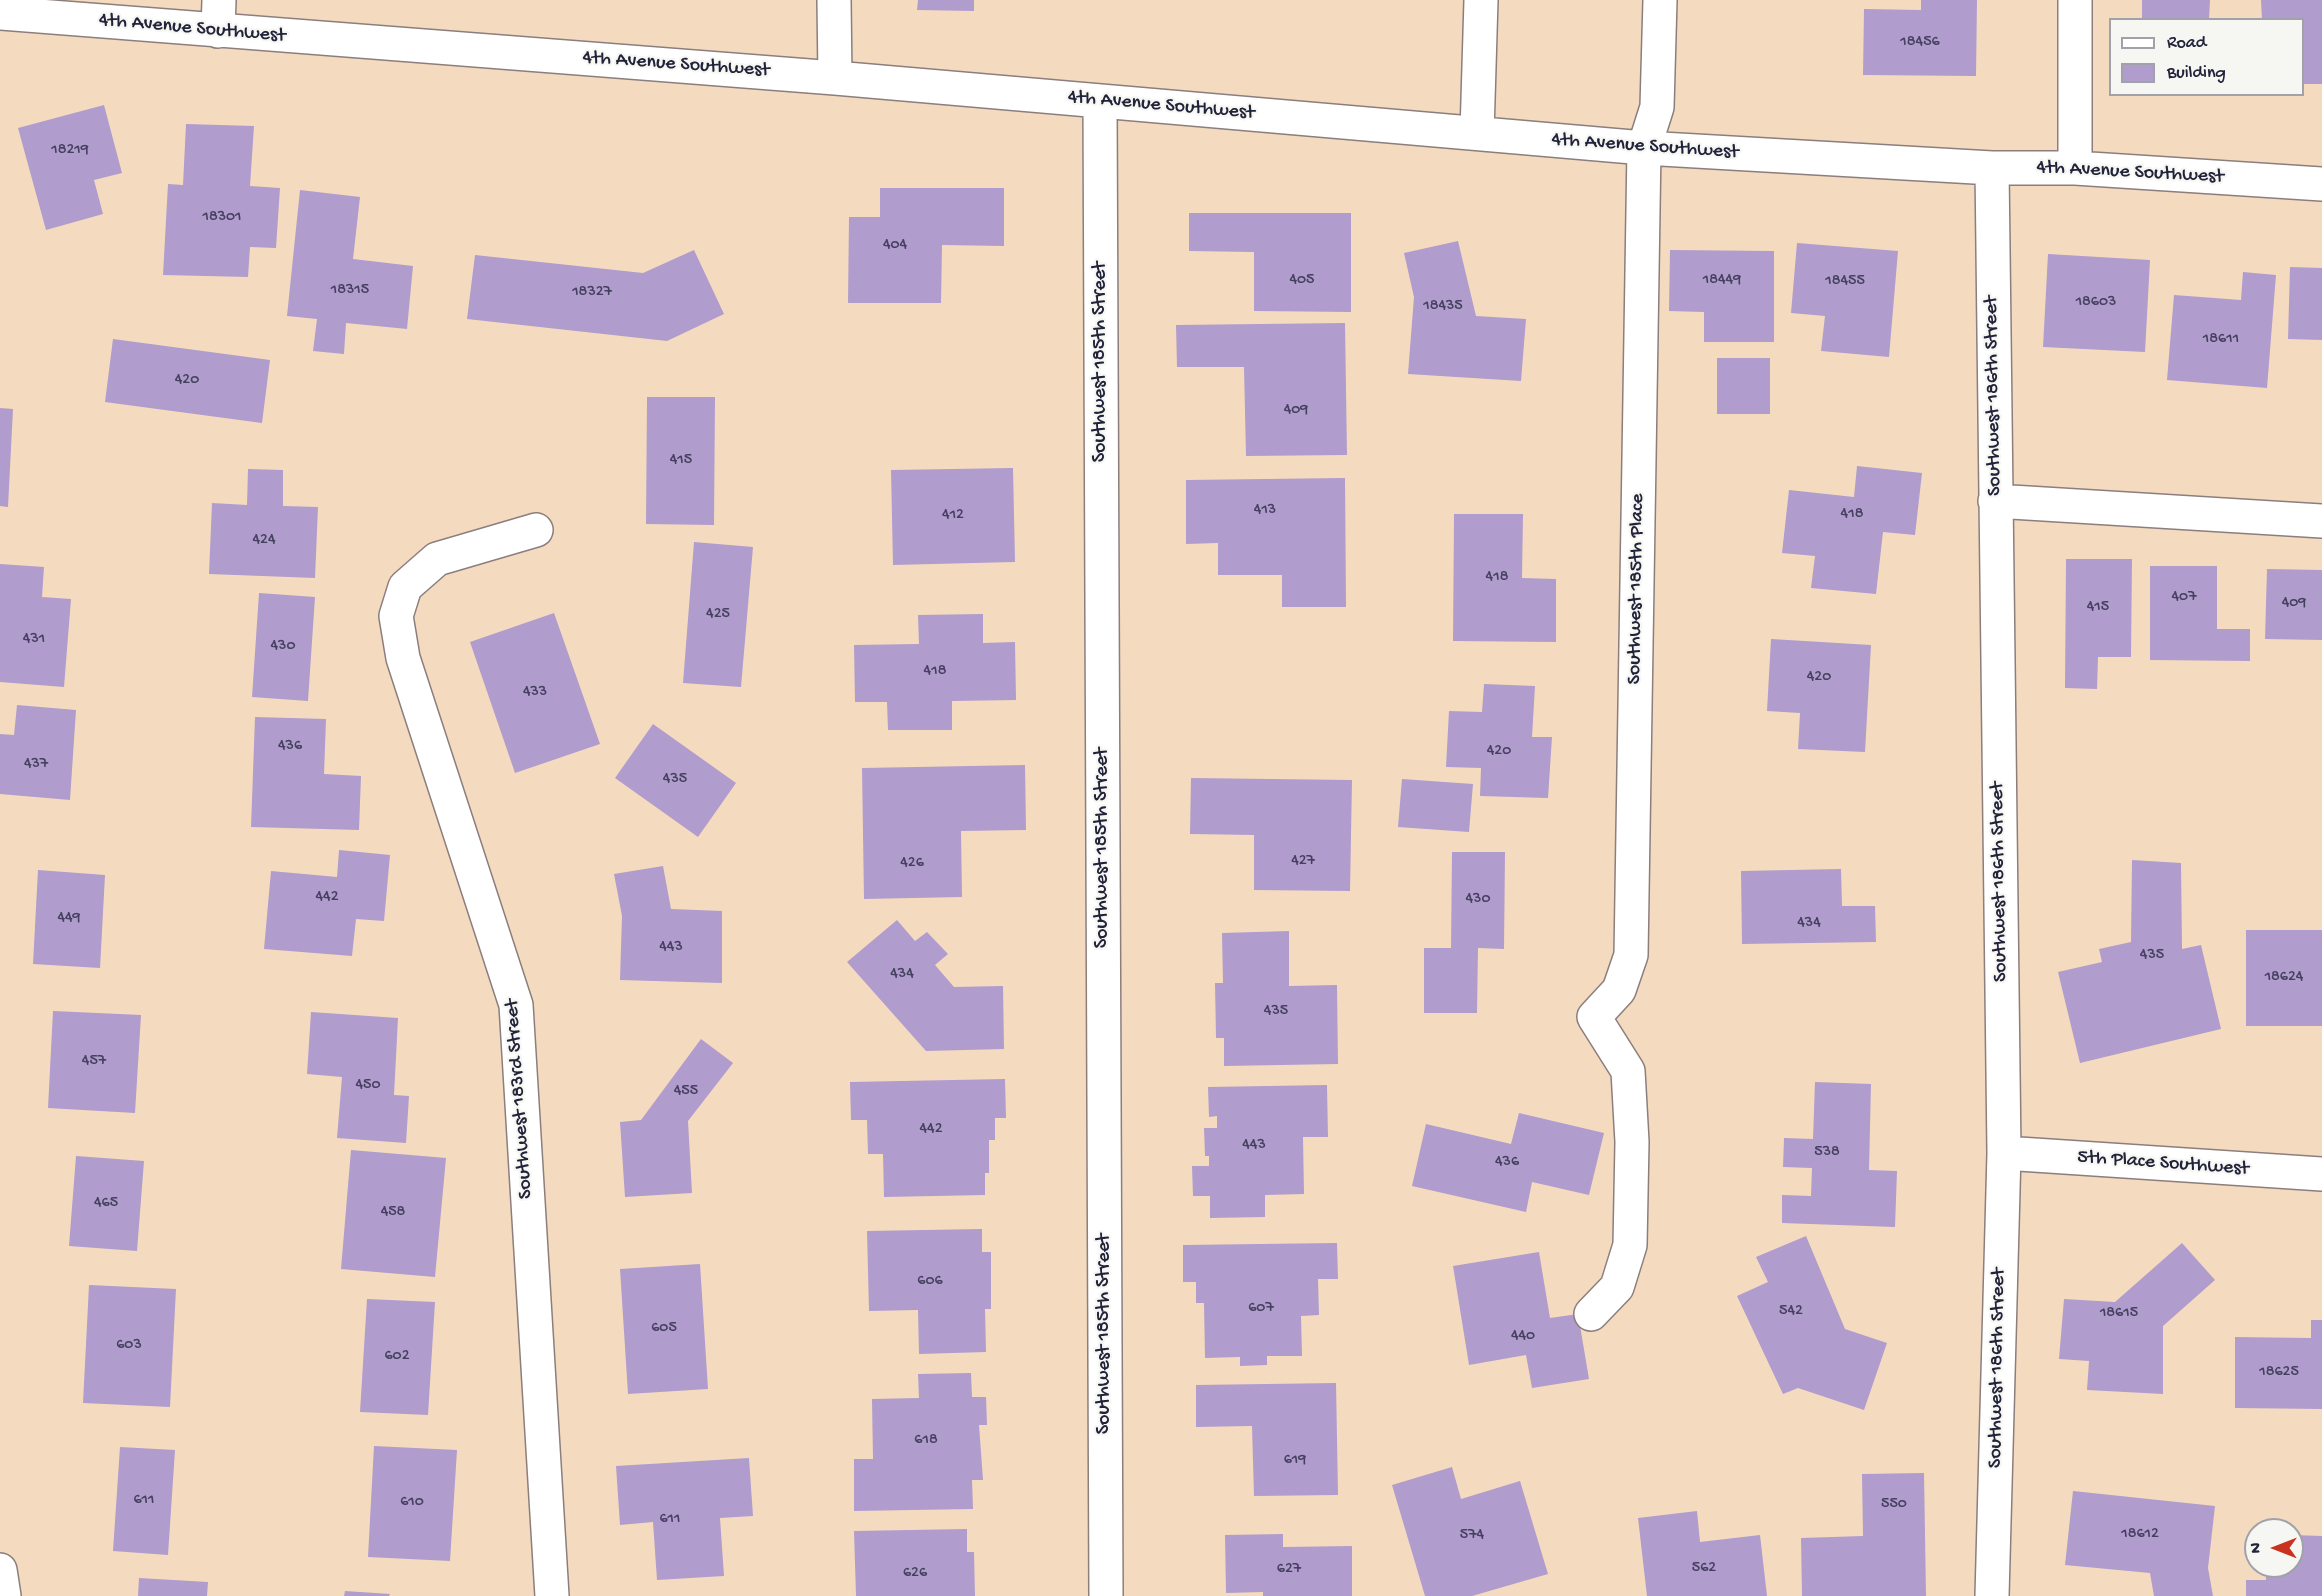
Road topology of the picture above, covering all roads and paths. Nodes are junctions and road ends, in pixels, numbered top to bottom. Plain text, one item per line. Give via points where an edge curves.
1 (834, 0) edge
2 (1481, 0) edge
3 (1660, 0) edge
4 (2075, 0) edge
5 (0, 13) edge
6 (219, 16) edge
7 (835, 78) junction
8 (1100, 101) junction
9 (1477, 133) junction
10 (1644, 148) junction
11 (1992, 168) junction
12 (2075, 168) junction
13 (2322, 184) edge
14 (1995, 501) junction
15 (2322, 521) edge
16 (536, 530) dead end
17 (2004, 1153) junction
18 (2322, 1174) edge
19 (1591, 1314) dead end
20 (0, 1570) edge
21 (4, 1596) edge
22 (552, 1596) edge
23 (1106, 1596) edge
24 (1992, 1596) edge

1 - 7 street
2 - 9 street
3 - 10 street, Southwest 185th Place via 1657,107
4 - 12 street
5 - 6 street, 4th Avenue Southwest
6 - 7 street, 4th Avenue Southwest
7 - 8 street, 4th Avenue Southwest
8 - 9 street, 4th Avenue Southwest
8 - 23 street, Southwest 185th Street
9 - 10 street, 4th Avenue Southwest
10 - 11 street, 4th Avenue Southwest
10 - 19 street, Southwest 185th Place via 1631,955 1619,990 1594,1017 1628,1071 1632,1142 1630,1245 1617,1287
11 - 12 street, 4th Avenue Southwest
11 - 14 street, Southwest 186th Street
12 - 13 street, 4th Avenue Southwest
14 - 15 street
14 - 17 street, Southwest 186th Street
16 - 22 street, Southwest 183rd Street via 437,559 405,587 396,616 403,658 516,1005
17 - 18 street, 5th Place Southwest
17 - 24 street, Southwest 186th Street
20 - 21 street

